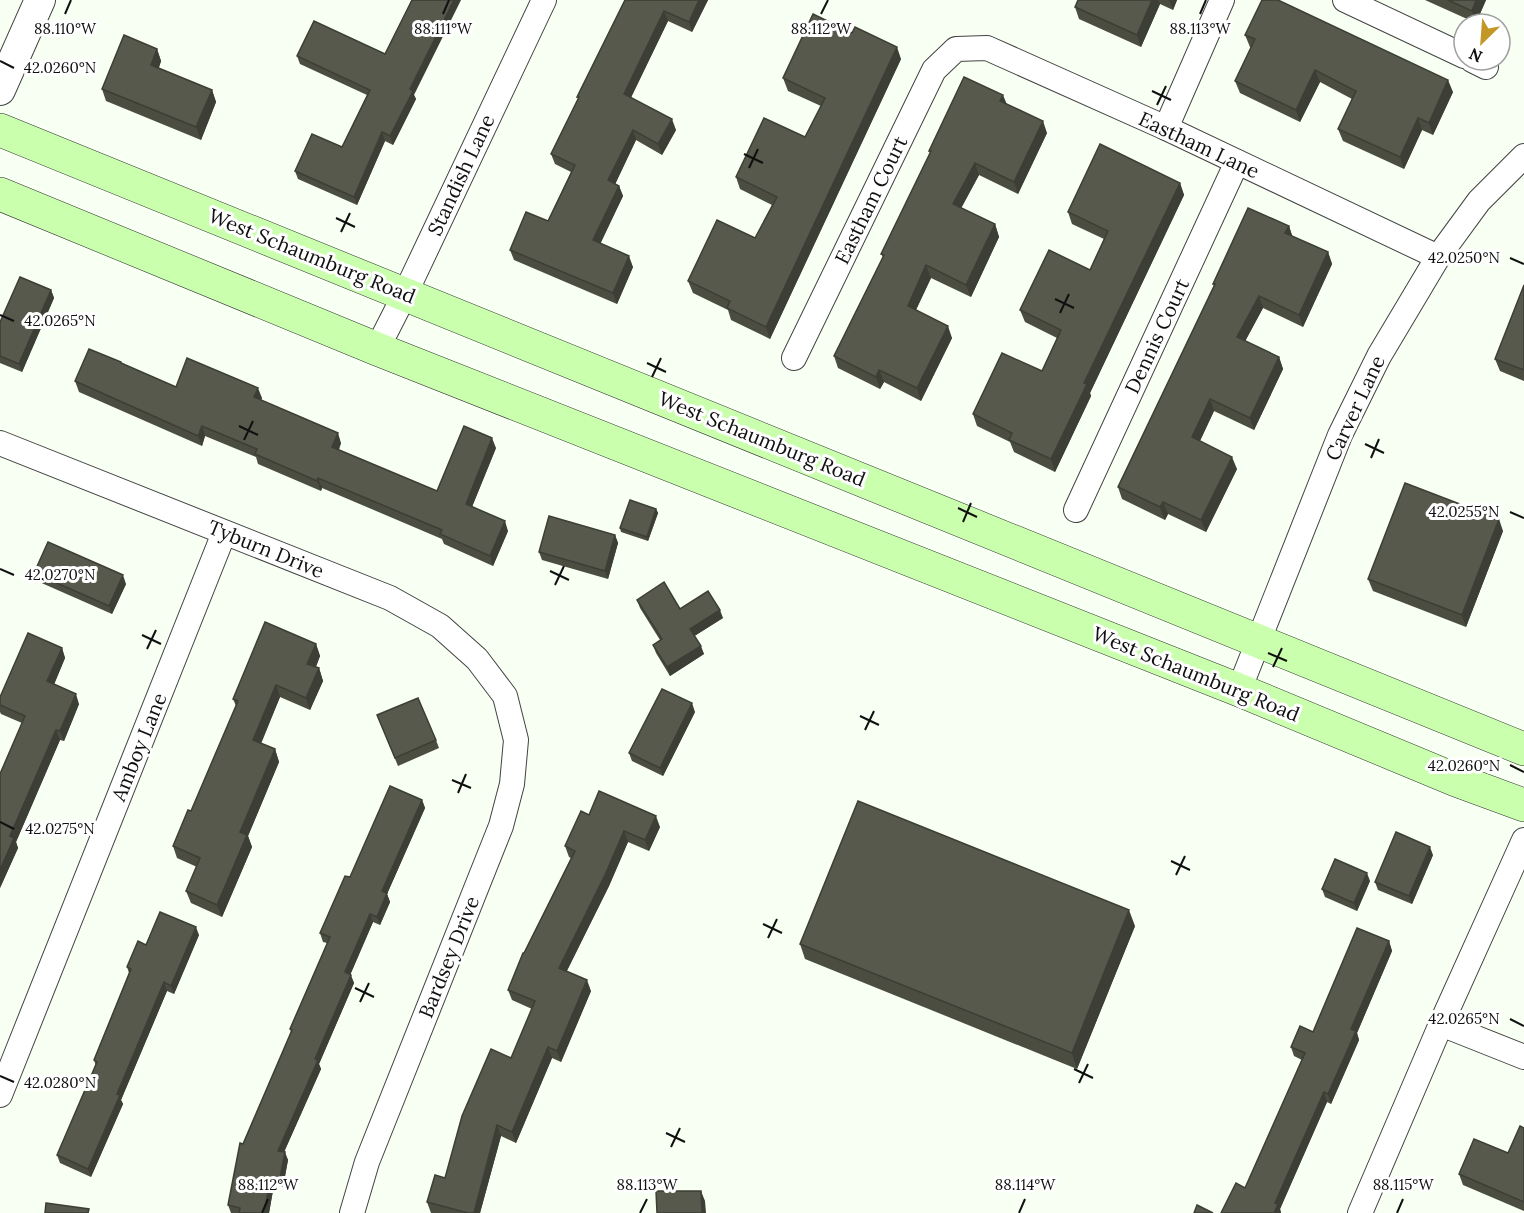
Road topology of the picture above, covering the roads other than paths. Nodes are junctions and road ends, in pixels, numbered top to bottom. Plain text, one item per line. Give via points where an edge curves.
1 (40, 0) edge
2 (544, 0) edge
3 (1222, 0) edge
4 (1345, 0) edge
5 (956, 49) joint
6 (1452, 50) edge
7 (3, 74) edge
8 (1166, 128) junction
9 (0, 130) edge
10 (1524, 156) edge
11 (1237, 162) junction
12 (0, 194) edge
13 (1438, 257) junction
14 (405, 294) junction
15 (377, 349) junction
16 (795, 358) dead end
17 (0, 443) edge
18 (1076, 510) dead end
19 (224, 533) junction
20 (1258, 641) junction
21 (1239, 690) junction
22 (505, 696) joint
23 (1524, 749) edge
24 (1524, 805) edge
25 (1524, 840) edge
26 (1442, 1024) junction
27 (1524, 1057) edge
28 (0, 1095) edge
29 (352, 1213) edge
30 (1360, 1213) edge

1 - 7 street
2 - 14 street, Standish Lane
3 - 8 street
4 - 6 street
5 - 8 street, Eastham Lane via 987,48
5 - 16 street, Eastham Court via 934,70
8 - 11 street, Eastham Lane
9 - 14 main road, West Schaumburg Road
10 - 13 street, Carver Lane via 1479,201
11 - 13 street, Eastham Lane
11 - 18 street, Dennis Court
12 - 15 main road, West Schaumburg Road
13 - 20 street, Carver Lane via 1379,356 1340,435
14 - 15 street, Standish Lane
14 - 20 main road, West Schaumburg Road
15 - 21 main road, West Schaumburg Road
17 - 19 street, Tyburn Drive
19 - 22 street, Tyburn Drive via 390,598 440,626 477,659
19 - 28 street, Amboy Lane
20 - 21 street, Carver Lane
20 - 23 main road, West Schaumburg Road
21 - 24 main road, West Schaumburg Road
22 - 29 street, Bardsey Drive via 516,740 512,784 501,826 367,1162
25 - 26 street
26 - 27 street
26 - 30 street

